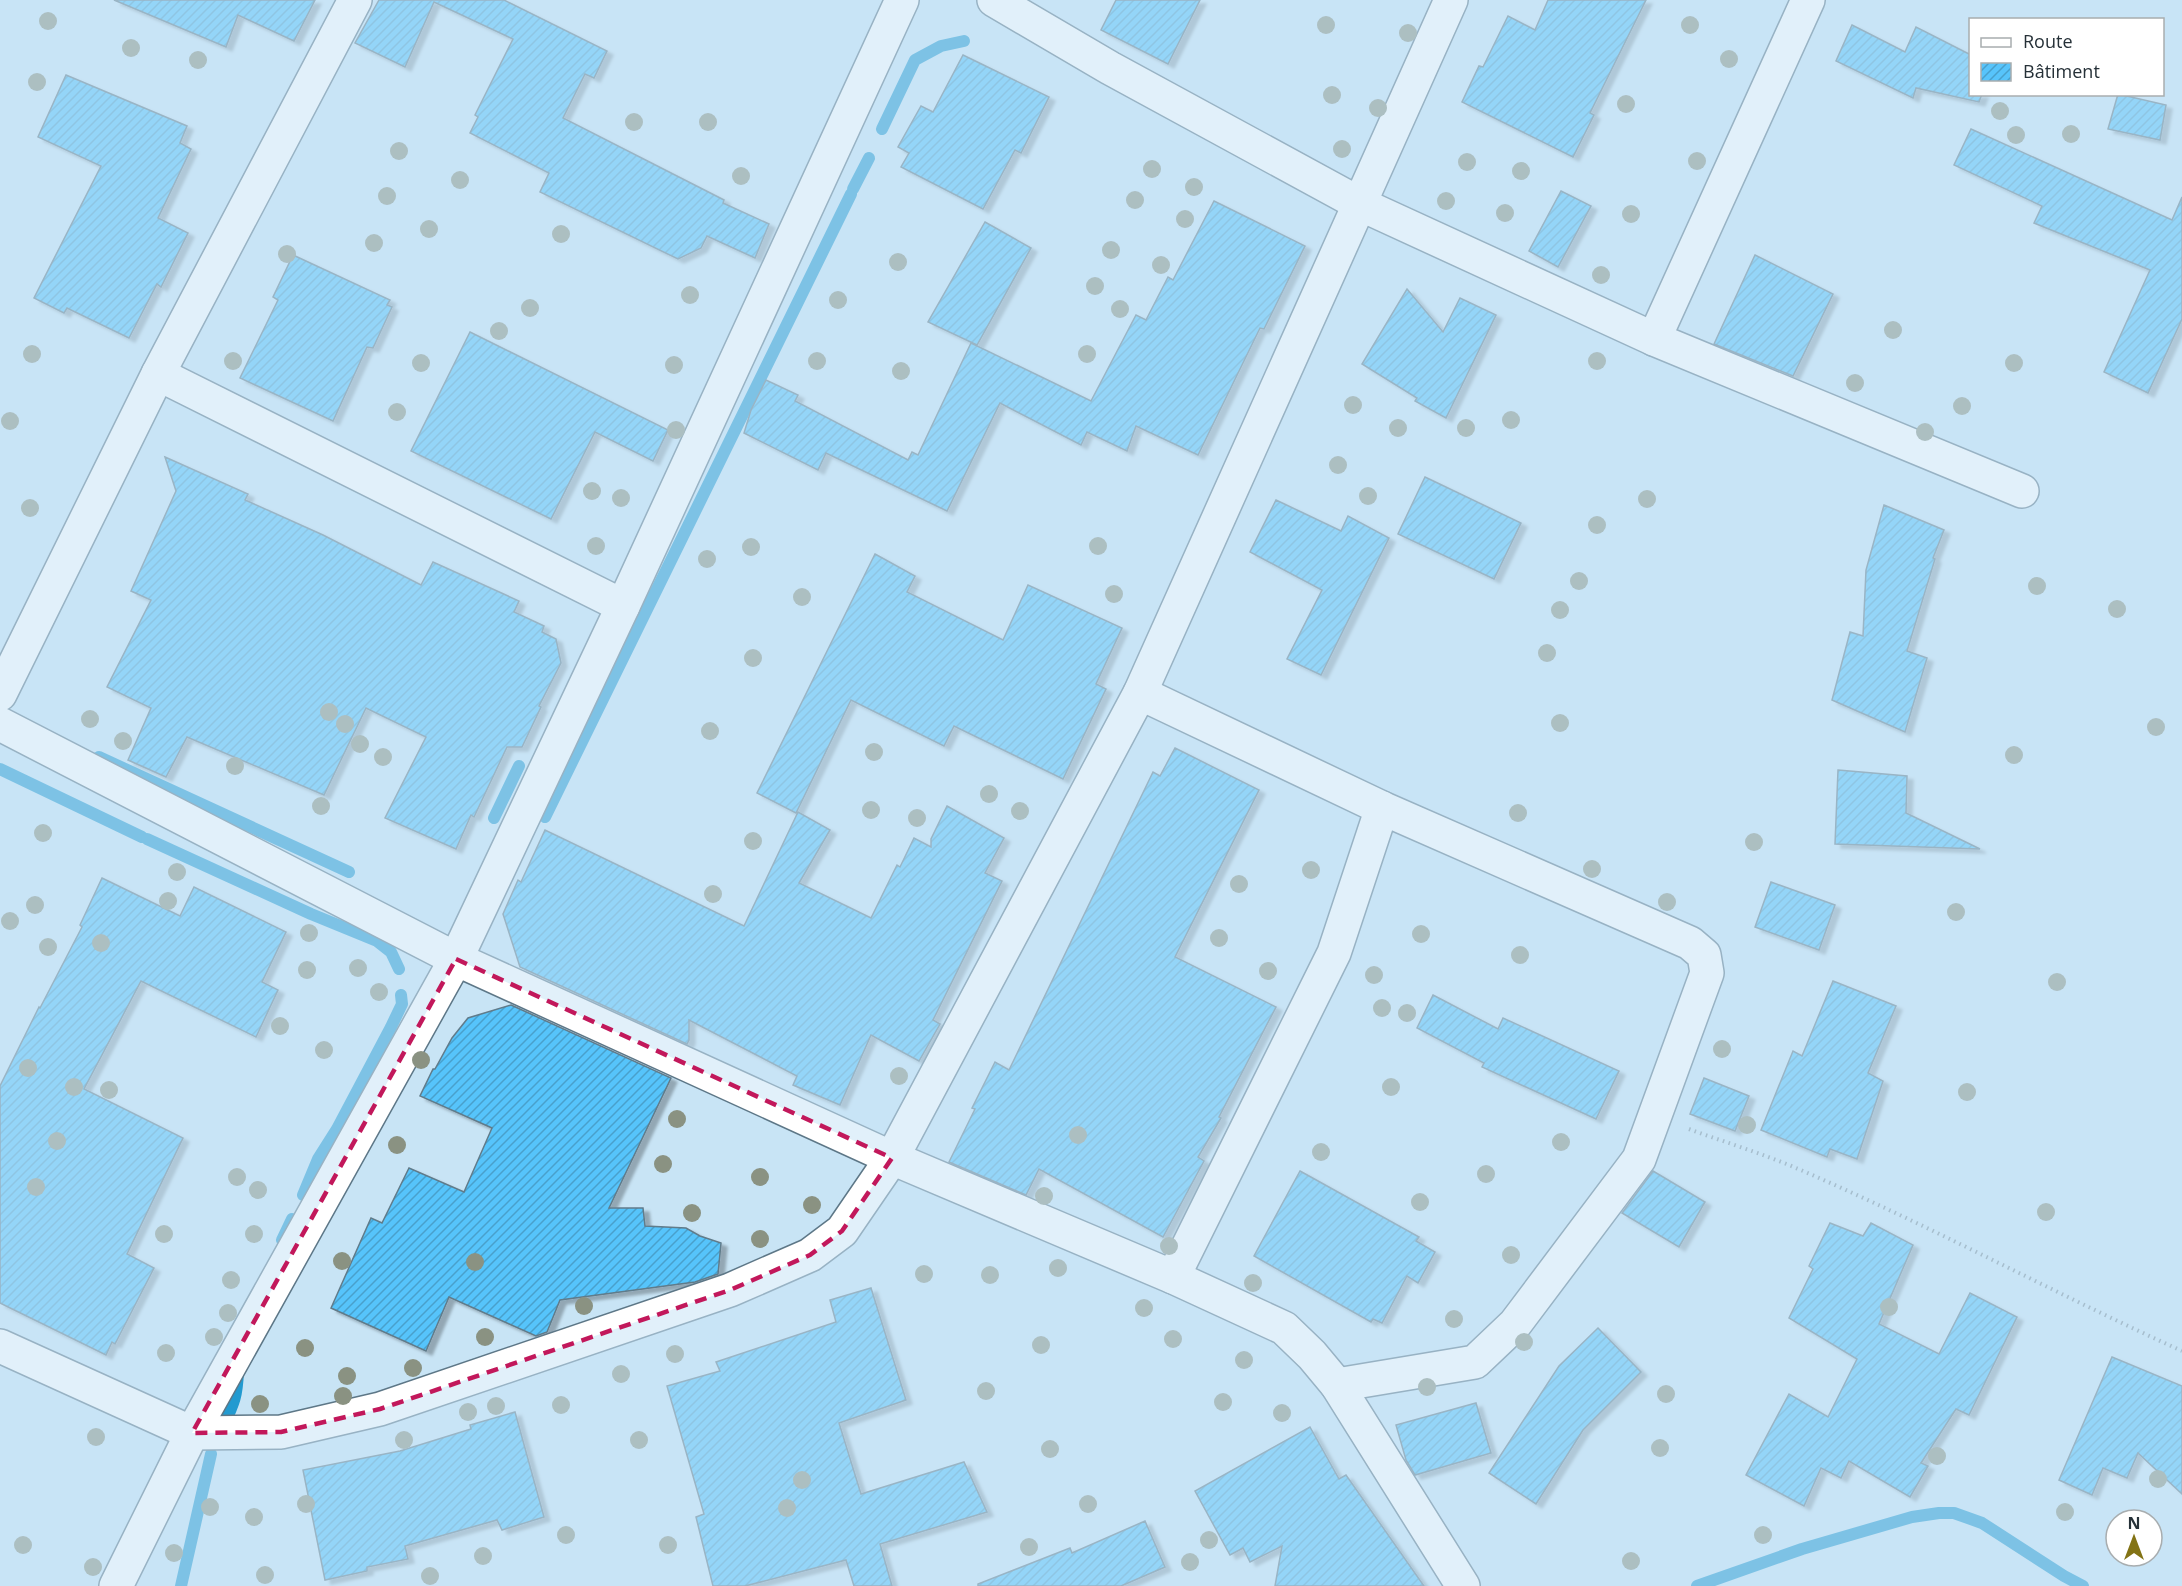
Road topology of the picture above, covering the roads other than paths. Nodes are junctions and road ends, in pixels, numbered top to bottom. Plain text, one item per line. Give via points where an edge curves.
1 (355, 0) edge
2 (902, 0) edge
3 (994, 0) edge
4 (1451, 0) edge
5 (1808, 0) edge
6 (1360, 204) junction
7 (1654, 339) junction
8 (158, 374) junction
9 (2022, 491) dead end
10 (623, 606) junction
11 (1140, 693) junction
12 (0, 694) edge
13 (0, 724) edge
14 (1382, 808) junction
15 (456, 959) junction
16 (892, 1158) junction
17 (1173, 1277) junction
18 (0, 1346) edge
19 (1336, 1385) junction
20 (192, 1433) junction
21 (116, 1586) edge
22 (1463, 1586) edge

1 - 8 street
2 - 10 street
3 - 6 street
4 - 6 street
5 - 7 street
6 - 7 street
6 - 11 street
7 - 9 street
8 - 10 street
8 - 12 street
10 - 15 street
11 - 14 street
11 - 16 street
13 - 15 street
14 - 17 street via 1334,953
14 - 19 street via 1690,943 1704,955 1707,973 1639,1159 1515,1324 1475,1362
15 - 16 street
15 - 20 street
16 - 17 street
16 - 20 street via 842,1232 810,1255 730,1290 380,1409 281,1432
17 - 19 street via 1284,1328
18 - 20 street
19 - 22 street
20 - 21 street

